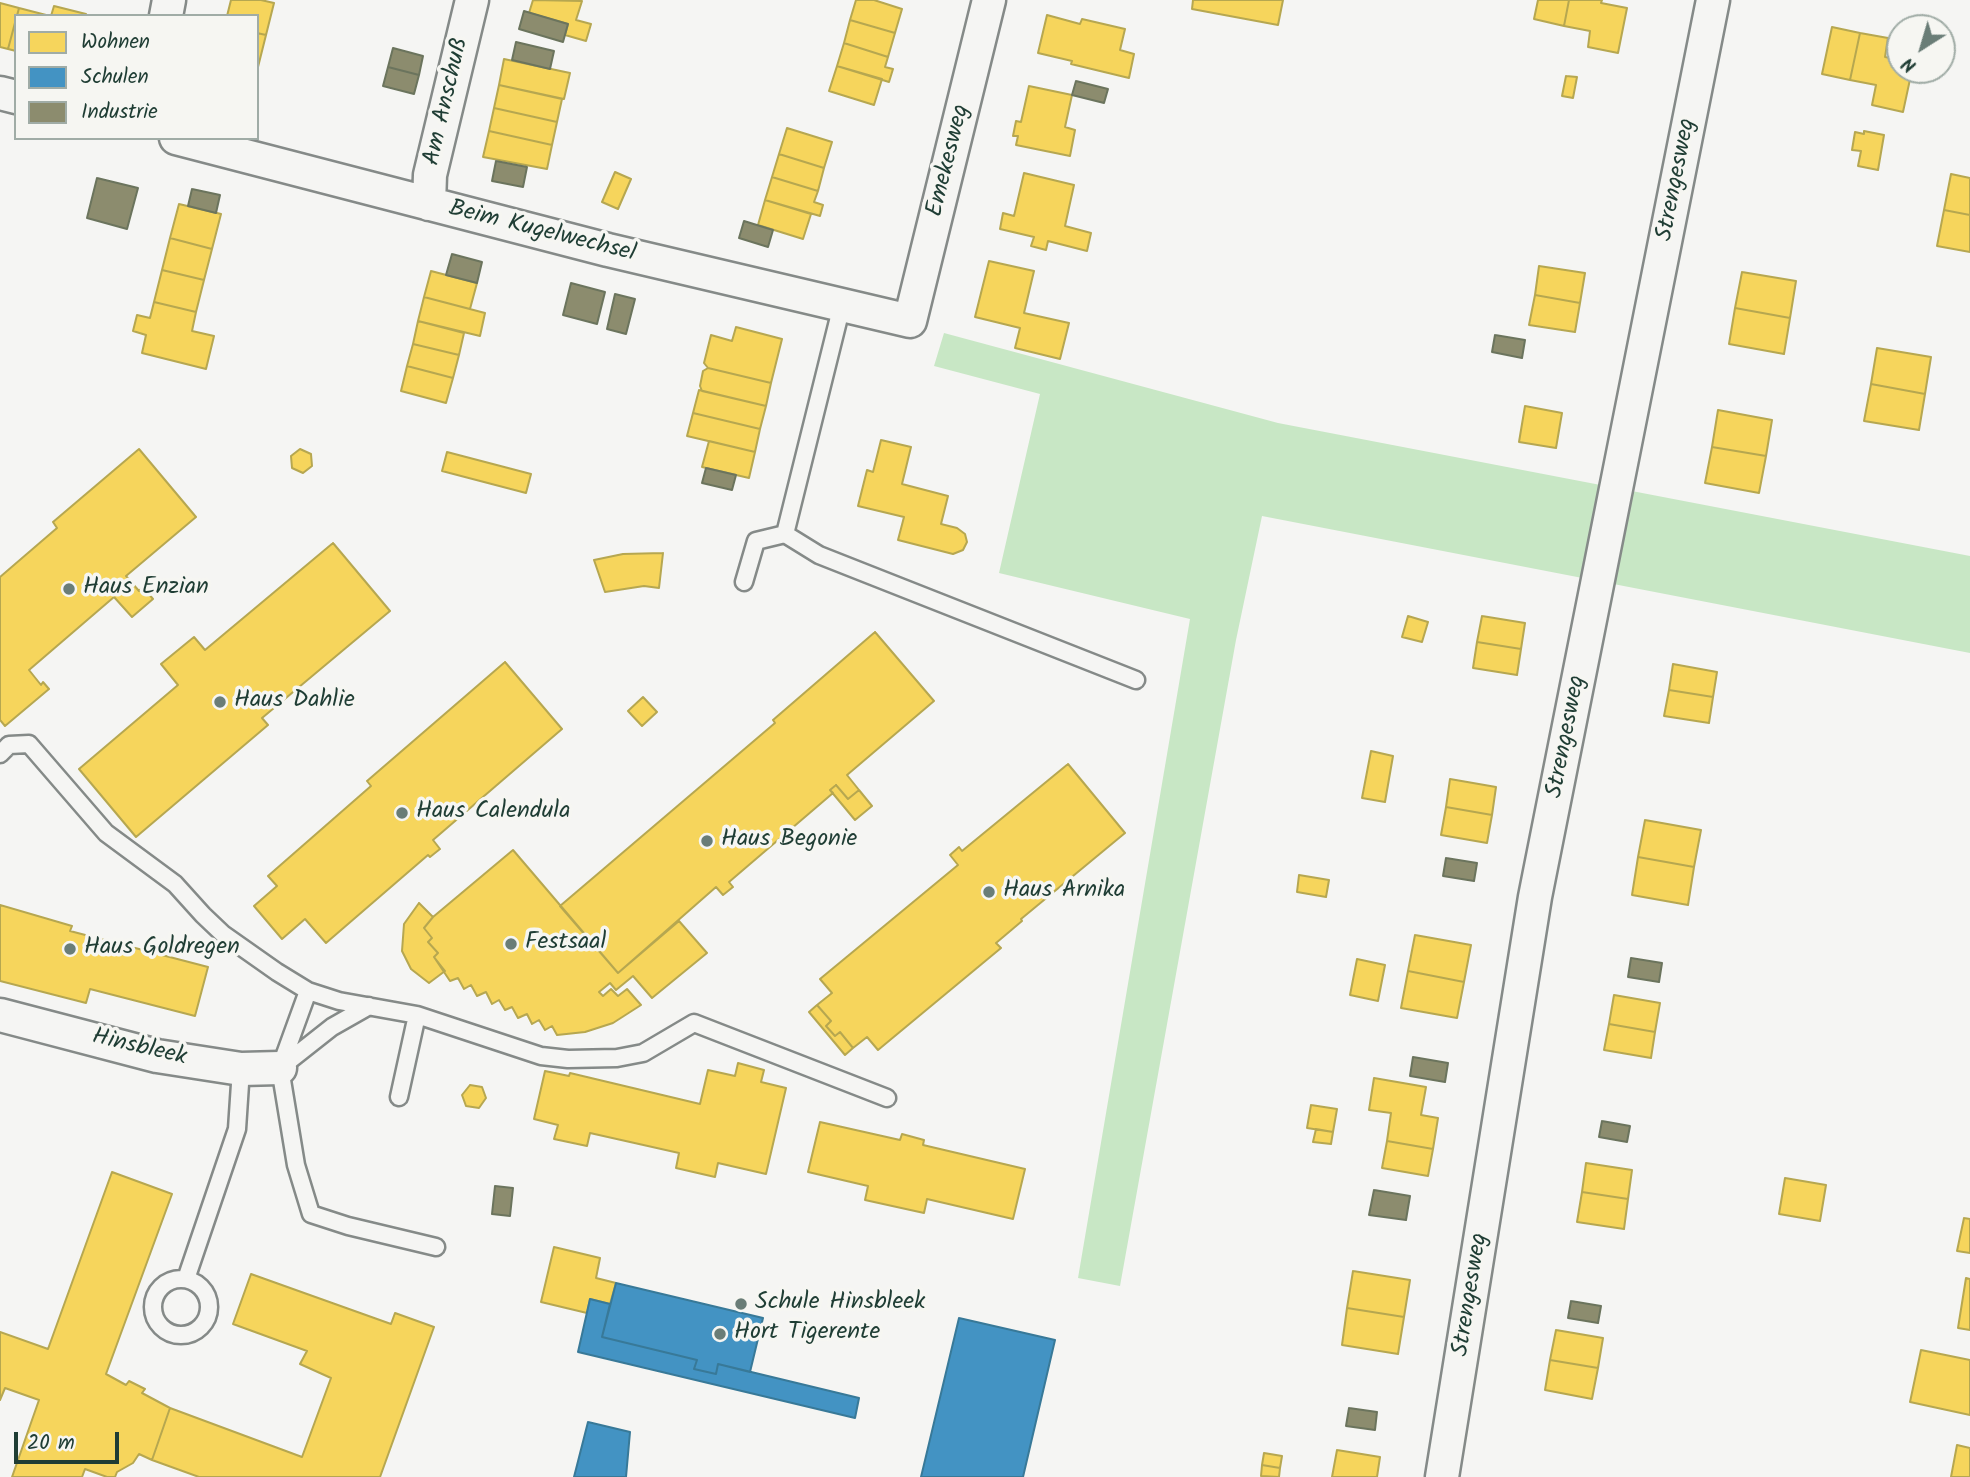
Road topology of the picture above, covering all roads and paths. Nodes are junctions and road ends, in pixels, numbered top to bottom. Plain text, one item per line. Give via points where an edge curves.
1 (472, 0) edge
2 (989, 0) edge
3 (1713, 0) edge
4 (184, 140) edge
5 (429, 204) junction
6 (842, 305) junction
7 (910, 321) joint
8 (785, 534) junction
9 (744, 582) dead end
10 (1136, 680) dead end
11 (0, 754) edge
12 (308, 991) junction
13 (369, 1006) junction
14 (0, 1014) edge
15 (417, 1015) junction
16 (280, 1068) junction
17 (241, 1069) junction
18 (399, 1097) dead end
19 (887, 1098) dead end
20 (436, 1247) dead end
21 (186, 1279) dead end
22 (1442, 1477) edge

1 - 5 street, Am Anschuß via 430,175
2 - 7 street, Emekesweg
3 - 22 street, Strengesweg via 1535,897
4 - 5 street, Beim Kugelwechsel
5 - 6 street, Beim Kugelwechsel
6 - 7 street, Beim Kugelwechsel
6 - 8 lane
8 - 9 lane via 756,541
8 - 10 lane via 819,555
11 - 12 lane via 9,746 29,744 106,832 175,884 223,934
12 - 13 lane
12 - 16 lane
13 - 15 lane
13 - 16 lane via 332,1027
14 - 17 street, Hinsbleek via 157,1056
15 - 18 lane
15 - 19 lane via 531,1053 568,1059 643,1053 694,1023
16 - 17 street, Hinsbleek
16 - 20 lane via 296,1165 311,1213
17 - 21 lane via 237,1129

